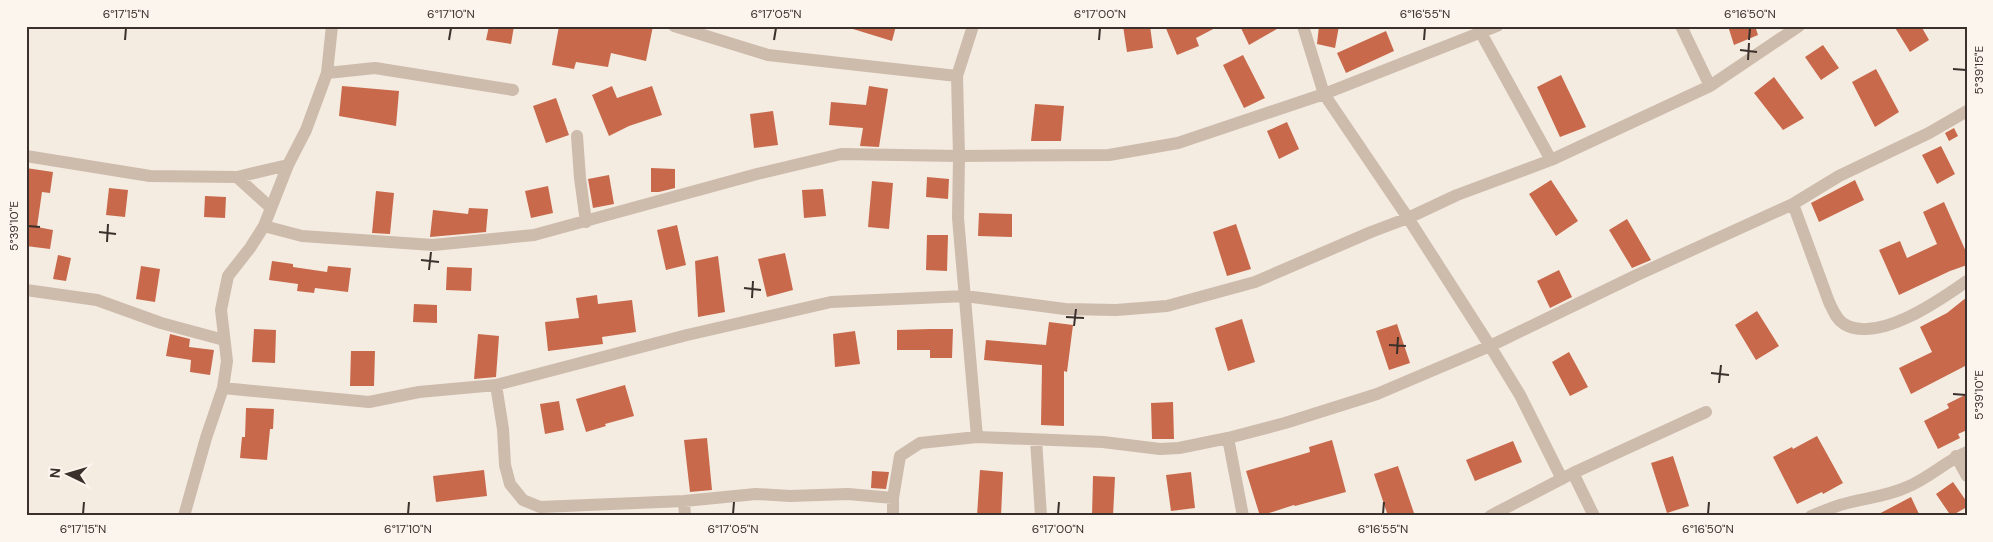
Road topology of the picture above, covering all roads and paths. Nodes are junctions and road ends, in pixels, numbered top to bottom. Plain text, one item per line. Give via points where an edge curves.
1 (332, 26) edge
2 (674, 26) edge
3 (973, 26) edge
4 (1303, 26) edge
5 (1496, 26) edge
6 (1681, 26) edge
7 (1799, 26) edge
8 (1481, 33) junction
9 (327, 73) junction
10 (957, 76) junction
11 (1710, 86) junction
12 (513, 90) dead end
13 (1324, 94) junction
14 (1967, 111) edge
15 (577, 136) dead end
16 (26, 156) edge
17 (960, 156) junction
18 (1550, 160) junction
19 (288, 164) junction
20 (237, 177) junction
21 (1793, 204) junction
22 (271, 208) junction
23 (1408, 218) junction
24 (586, 222) junction
25 (264, 226) junction
26 (1967, 281) edge
27 (26, 290) edge
28 (965, 296) junction
29 (224, 340) junction
30 (1490, 346) junction
31 (496, 385) junction
32 (223, 388) junction
33 (1706, 412) dead end
34 (977, 437) junction
35 (1228, 438) junction
36 (1036, 440) junction
37 (1961, 454) edge
38 (1567, 476) junction
39 (1967, 476) edge
40 (893, 498) junction
41 (684, 501) junction
42 (184, 516) edge
43 (685, 516) edge
44 (893, 516) edge
45 (1041, 516) edge
46 (1243, 516) edge
47 (1490, 516) edge
48 (1594, 516) edge
49 (1812, 516) edge

1 - 9 street
2 - 10 street via 768,56
3 - 10 street
4 - 13 street
5 - 8 street
6 - 11 street
7 - 11 street
8 - 13 street
8 - 18 street
9 - 12 street via 375,68
9 - 19 street via 306,130
10 - 17 street
11 - 18 street
13 - 17 street via 1178,143 1119,154
13 - 23 street
14 - 21 street via 1839,176
15 - 24 street
16 - 20 street via 150,176
17 - 24 street via 841,154
17 - 28 street via 958,218
18 - 23 street via 1457,195
19 - 20 street
19 - 22 street
20 - 22 street
21 - 26 street via 1829,302 1836,317 1845,324 1860,329 1893,324 1924,309
21 - 30 street
22 - 25 street
23 - 28 street via 1255,282 1167,306 1065,309
23 - 30 street
24 - 25 street via 534,235 433,245 302,236
25 - 29 street via 228,276 221,310
27 - 29 street via 97,300 161,323
28 - 31 street via 831,302 687,335
28 - 34 street
29 - 32 street
30 - 35 street via 1377,394
30 - 38 street
31 - 32 street via 419,392 368,402
31 - 41 street via 504,429 505,465 510,484 523,500 540,507
32 - 42 street
33 - 38 street
34 - 36 street
34 - 40 street via 920,443 908,450 900,456
35 - 36 street via 1160,449 1103,442
35 - 46 street
36 - 45 street
37 - 39 street
37 - 49 street via 1907,488 1841,504
38 - 47 street
38 - 48 street
40 - 41 street via 848,494 756,494
40 - 44 street
41 - 43 street

